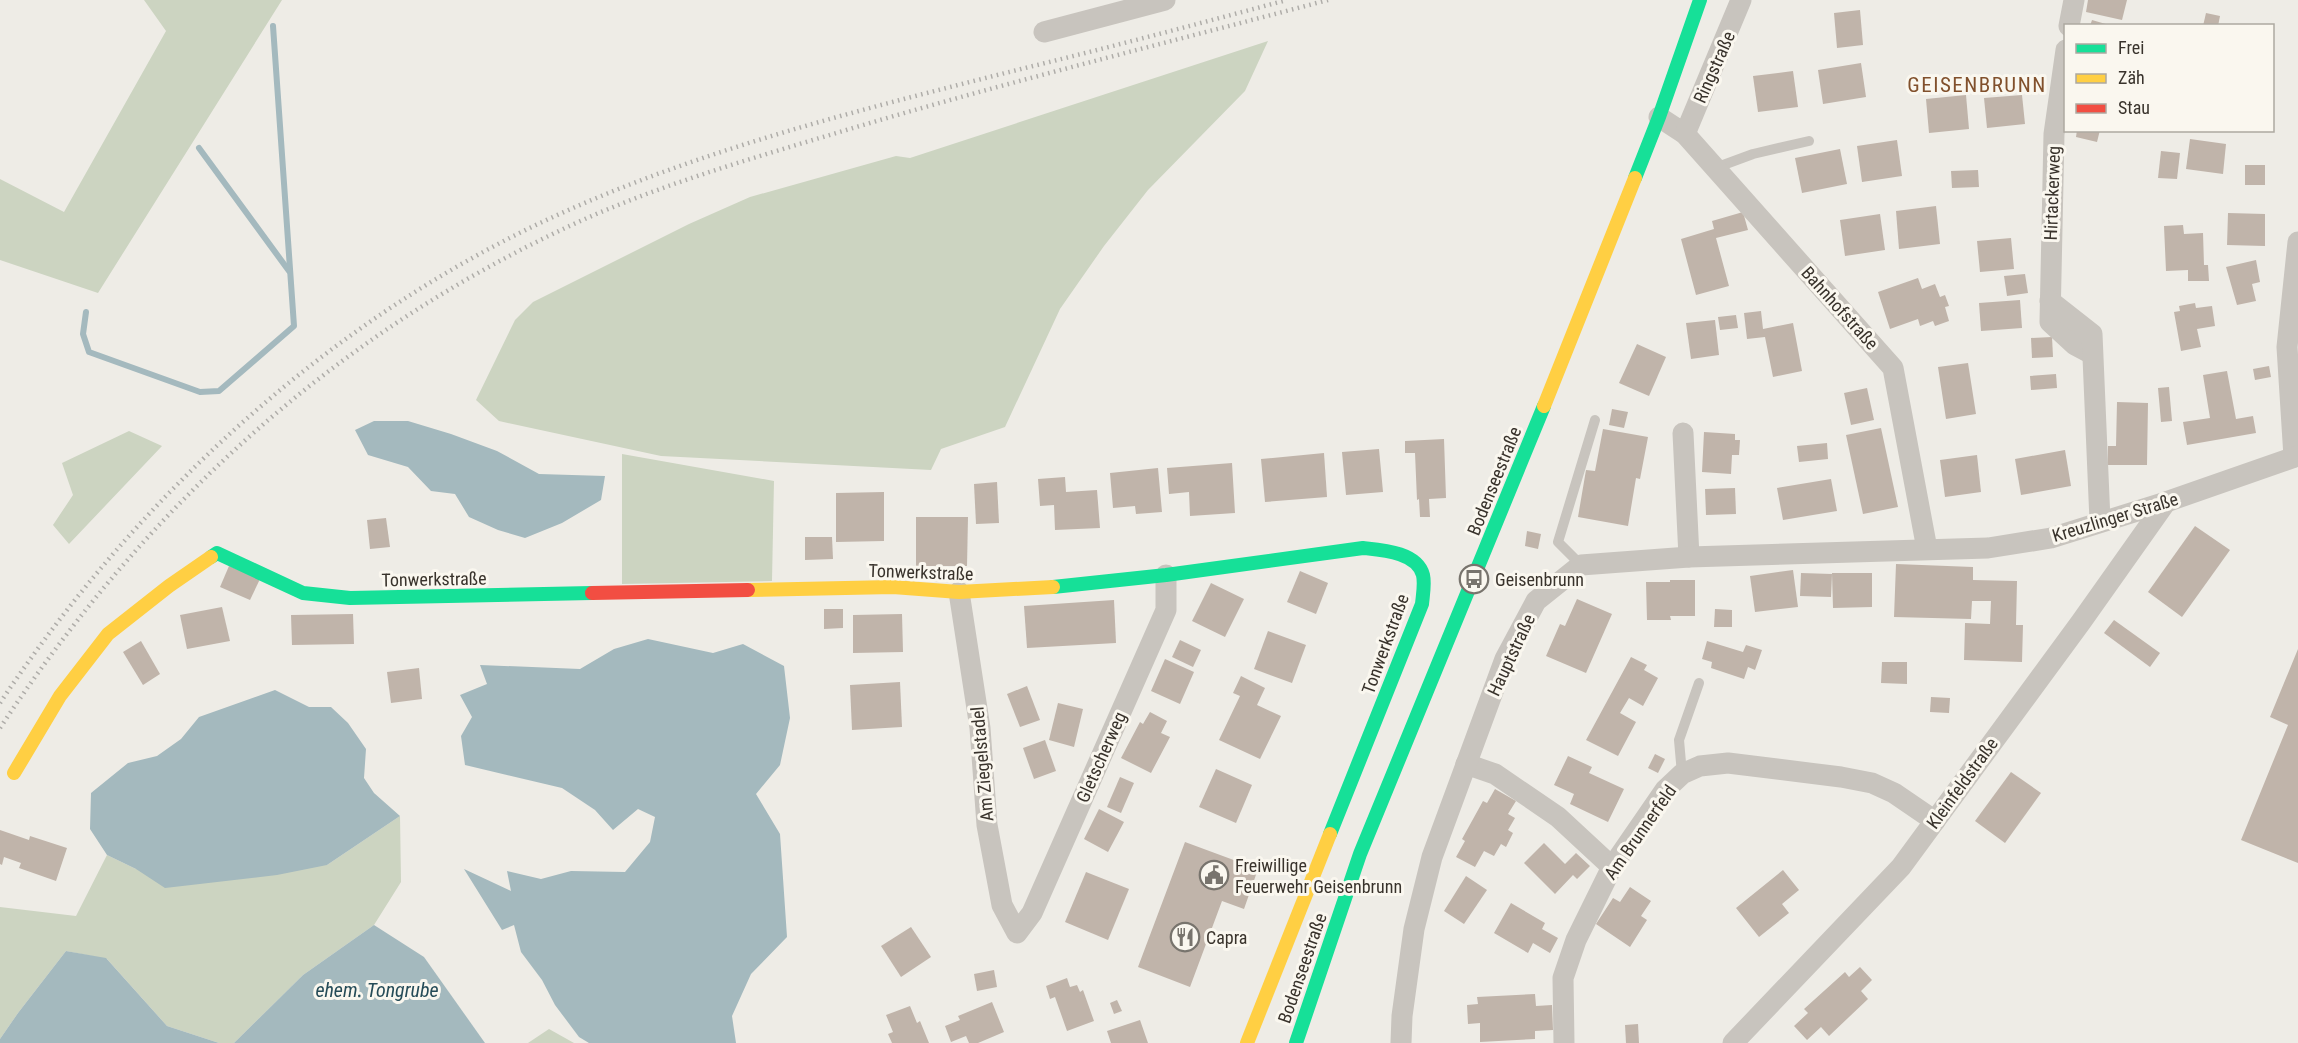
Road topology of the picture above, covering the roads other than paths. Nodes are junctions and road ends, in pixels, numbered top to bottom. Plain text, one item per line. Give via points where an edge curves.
1 (1165, 0) edge
2 (1700, 0) edge
3 (1741, 0) edge
4 (2074, 0) edge
5 (2069, 24) edge
6 (1044, 32) dead end
7 (2064, 64) edge
8 (1659, 117) junction
9 (1685, 134) junction
10 (1809, 141) dead end
11 (1715, 168) junction
12 (2298, 242) edge
13 (1596, 420) dead end
14 (1683, 433) dead end
15 (2296, 456) edge
16 (2166, 502) junction
17 (2100, 521) junction
18 (1927, 549) junction
19 (1689, 557) junction
20 (1581, 565) junction
21 (1166, 575) junction
22 (959, 592) junction
23 (1699, 683) dead end
24 (1466, 764) junction
25 (14, 773) dead end
26 (1682, 774) junction
27 (1935, 821) junction
28 (1612, 867) junction
29 (1017, 933) joint
30 (1246, 1043) edge
31 (1296, 1043) edge
32 (1401, 1043) edge
33 (1564, 1043) edge
34 (1732, 1043) edge

1 - 6 street
2 - 8 street, Bodenseestraße
3 - 9 street, Ringstraße
4 - 5 street
7 - 17 street, Hirtackerweg via 2054,134 2050,301 2092,334
8 - 9 street, Bahnhofstraße
8 - 31 street, Bodenseestraße via 1360,854
9 - 11 street, Bahnhofstraße
10 - 11 lane
11 - 18 street, Bahnhofstraße via 1893,368
12 - 15 street via 2287,346
13 - 20 lane via 1558,542
14 - 19 street
15 - 16 street, Kreuzlinger Straße
16 - 17 street, Kreuzlinger Straße
16 - 27 street, Kleinfeldstraße
17 - 18 street, Kreuzlinger Straße via 2051,538 1988,548
18 - 19 street
19 - 20 street
20 - 24 street, Hauptstraße via 1536,601 1505,659
21 - 22 street, Tonwerkstraße via 1026,590
21 - 29 street, Gletscherweg via 1166,610 1032,913
21 - 30 street, Tonwerkstraße via 1363,548 1393,552 1413,562 1421,570 1424,582 1422,604
22 - 25 street, Tonwerkstraße via 893,587 350,598 303,593 216,553 108,634 60,696
22 - 29 street, Am Ziegelstadel via 980,728 987,825 1002,904
23 - 26 lane via 1679,740
24 - 28 street via 1495,774 1558,817
24 - 32 street, Hauptstraße via 1432,857 1414,929
26 - 27 street, Am Brunnerfeld via 1700,766 1728,763 1841,777 1872,783 1894,793
26 - 28 street, Am Brunnerfeld via 1665,790
27 - 34 street, Kleinfeldstraße via 1901,867
28 - 33 street, Am Brunnerfeld via 1576,940 1563,978

